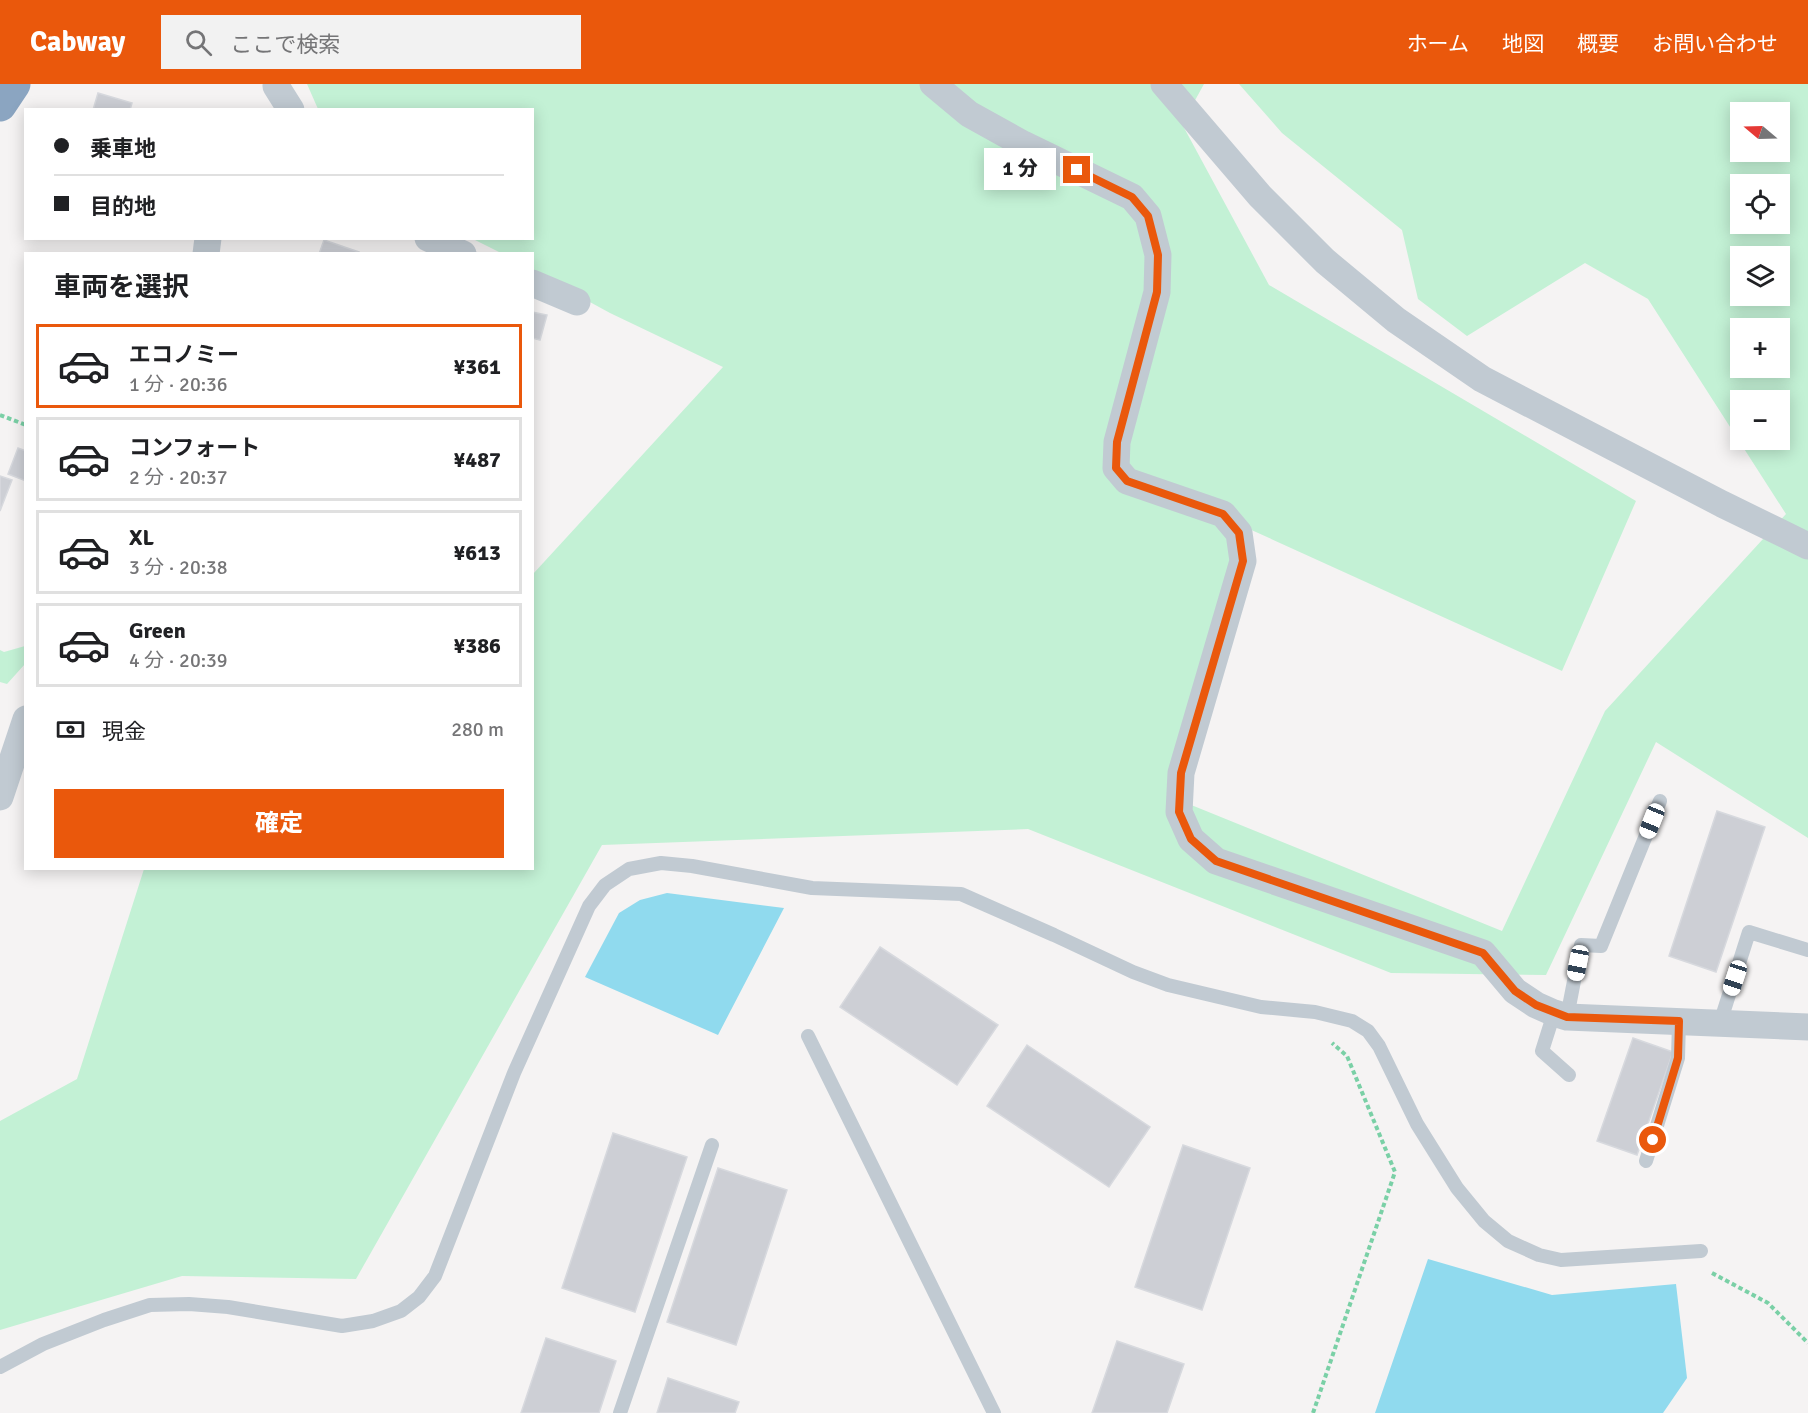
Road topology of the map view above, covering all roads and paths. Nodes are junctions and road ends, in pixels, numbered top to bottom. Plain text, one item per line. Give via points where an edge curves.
1 (14, 84) edge
2 (933, 84) edge
3 (1164, 84) edge
4 (273, 93) edge
5 (0, 105) edge
6 (289, 108) edge
7 (432, 240) edge
8 (459, 252) edge
9 (534, 284) edge
10 (577, 302) dead end
11 (0, 415) edge
12 (24, 424) edge
13 (1808, 546) edge
14 (24, 726) edge
15 (0, 797) edge
16 (1660, 801) dead end
17 (1808, 950) edge
18 (1560, 1015) junction
19 (1679, 1021) junction
20 (1720, 1023) junction
21 (1808, 1027) edge
22 (808, 1036) dead end
23 (1329, 1042) dead end
24 (1569, 1076) dead end
25 (712, 1145) dead end
26 (1646, 1161) dead end
27 (1701, 1251) joint
28 (1808, 1343) edge
29 (0, 1367) edge
30 (620, 1413) edge
31 (994, 1413) edge
32 (1313, 1413) edge

1 - 5 highway
2 - 18 street via 969,114 1132,197 1148,216 1158,255 1157,292 1117,442 1116,468 1127,481 1223,514 1239,533 1243,561 1181,773 1179,812 1191,839 1216,861 1483,953 1515,991
3 - 13 street via 1260,196 1325,261 1396,320 1482,379
4 - 6 street
7 - 8 street
9 - 10 street
11 - 12 path
14 - 15 street
16 - 18 lane via 1601,946 1581,945
17 - 20 lane via 1749,932
18 - 19 street
18 - 24 lane via 1542,1051
19 - 20 street
19 - 26 lane via 1678,1058
20 - 21 street
22 - 31 lane
23 - 32 path via 1347,1056 1395,1172
25 - 30 lane
27 - 28 path via 1709,1271 1768,1303
27 - 29 lane via 1561,1260 1508,1241 1484,1221 1457,1188 1417,1124 1368,1031 1340,1016 1261,1007 1168,985 961,894 812,888 661,863 628,869 605,885 589,906 514,1074 435,1276 419,1297 401,1311 342,1326 228,1307 150,1305 43,1344

